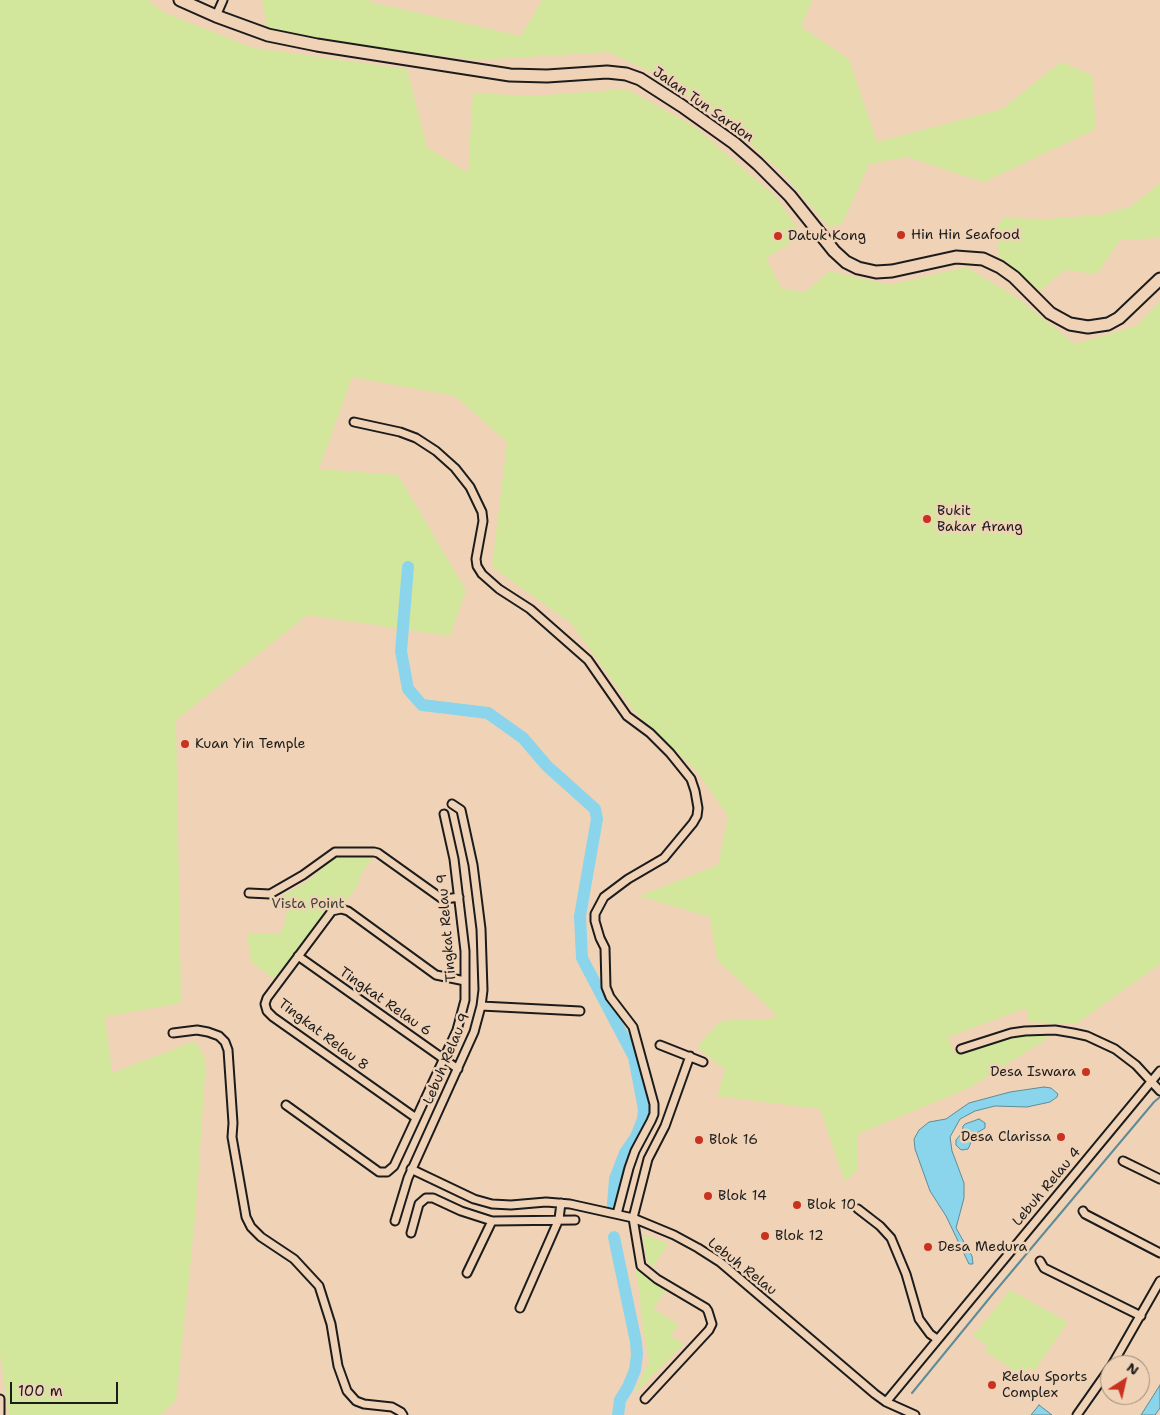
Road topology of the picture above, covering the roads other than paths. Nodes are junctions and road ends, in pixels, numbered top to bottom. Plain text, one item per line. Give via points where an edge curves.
1 (180, 0) edge
2 (223, 0) edge
3 (216, 16) junction
4 (1160, 279) edge
5 (354, 422) dead end
6 (452, 804) dead end
7 (444, 814) dead end
8 (249, 892) dead end
9 (459, 897) junction
10 (298, 956) junction
11 (465, 981) junction
12 (481, 1006) junction
13 (580, 1011) dead end
14 (173, 1032) dead end
15 (660, 1045) dead end
16 (961, 1049) dead end
17 (690, 1056) junction
18 (444, 1058) junction
19 (703, 1062) dead end
20 (458, 1069) junction
21 (1160, 1071) edge
22 (1150, 1081) junction
23 (1160, 1091) edge
24 (286, 1105) dead end
25 (416, 1118) junction
26 (1123, 1161) dead end
27 (411, 1169) junction
28 (1160, 1179) edge
29 (561, 1203) junction
30 (858, 1209) dead end
31 (1083, 1211) dead end
32 (618, 1214) junction
33 (633, 1218) junction
34 (559, 1219) junction
35 (575, 1220) dead end
36 (395, 1221) dead end
37 (492, 1221) junction
38 (411, 1233) dead end
39 (1160, 1253) edge
40 (1040, 1261) dead end
41 (467, 1273) dead end
42 (1160, 1281) edge
43 (520, 1308) dead end
44 (1141, 1316) junction
45 (937, 1339) junction
46 (1118, 1355) edge
47 (1100, 1382) edge
48 (0, 1399) edge
49 (645, 1399) dead end
50 (886, 1402) junction
51 (0, 1414) edge
52 (402, 1415) edge
53 (916, 1415) edge
54 (1078, 1415) edge

1 - 3 main road, Jalan Tun Sardon
2 - 3 street
3 - 4 main road, Jalan Tun Sardon via 268,35 510,75 607,72 640,79 734,143 790,196 834,251 858,268 892,271 956,257 983,259 1014,278 1050,313 1070,324 1088,327 1108,324 1119,318
5 - 32 street via 416,438 455,468 470,487 482,512 476,559 482,574 530,609 588,660 627,716 670,753 691,779 695,791 698,808 693,823 664,858 604,896 595,914 605,948 606,987 634,1027 654,1104 654,1114 634,1151
6 - 12 street, Lebuh Relau 9 via 461,810 473,865 481,929
7 - 9 street, Tingkat Relau 9
8 - 9 street via 270,894 303,876 335,852 365,852 378,853 440,898
9 - 11 street, Tingkat Relau 9
10 - 11 street via 332,911 341,909 436,975
10 - 18 street, Tingkat Relau 6
10 - 25 street, Tingkat Relau 8 via 267,998 267,1011
11 - 18 street, Tingkat Relau 9 via 465,1000 457,1030
12 - 13 street
12 - 20 street, Lebuh Relau 9
14 - 52 street via 208,1032 225,1042 232,1136 246,1217 261,1237 294,1258 319,1286 347,1391 356,1401 392,1407
15 - 17 street
16 - 22 street via 1011,1033 1038,1029 1064,1031 1087,1036 1115,1049
17 - 19 street
17 - 33 street via 665,1126 648,1159
18 - 20 street, Tingkat Relau 6
18 - 25 street, Tingkat Relau 9
20 - 27 street, Lebuh Relau 9
21 - 22 street, Lebuh Relau 4
22 - 23 street
22 - 45 street, Lebuh Relau 4
24 - 25 street, Tingkat Relau 9 via 379,1172 387,1172 394,1166
26 - 28 street
27 - 29 street, Lebuh Relau via 474,1199 492,1204
27 - 36 street, Lebuh Relau 9
29 - 32 street, Lebuh Relau
29 - 34 street
30 - 45 street via 891,1238 919,1319
31 - 39 street
32 - 33 street, Lebuh Relau
33 - 49 street via 641,1266 706,1308 712,1324
33 - 50 street, Lebuh Relau via 674,1235 720,1262
34 - 35 street
34 - 37 street
34 - 43 street
37 - 38 street via 426,1198 419,1204
37 - 41 street
40 - 44 street via 1044,1268
42 - 44 street
44 - 46 street
45 - 50 street, Lebuh Relau 4
47 - 54 street
48 - 51 street
50 - 53 street, Lebuh Relau

